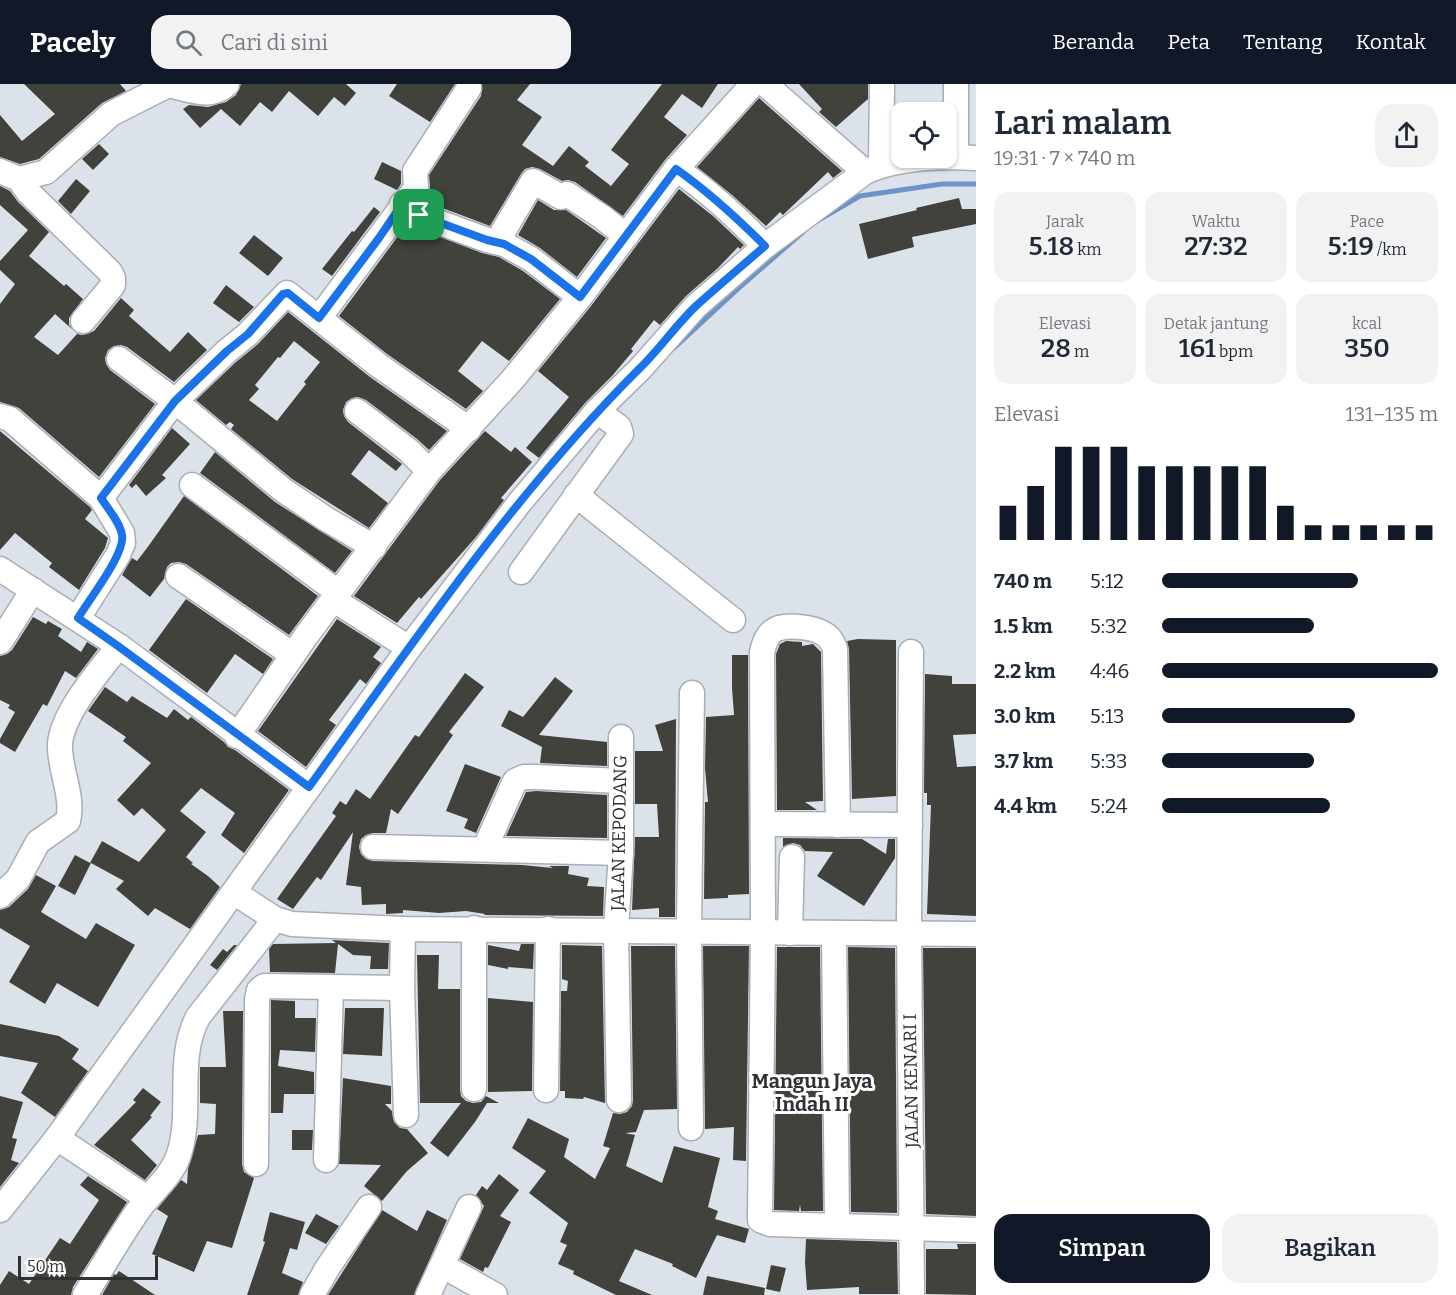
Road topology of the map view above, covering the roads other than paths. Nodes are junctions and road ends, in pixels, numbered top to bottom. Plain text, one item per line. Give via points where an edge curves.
1 (227, 84) edge
2 (753, 84) edge
3 (765, 84) edge
4 (882, 84) edge
5 (956, 84) edge
6 (469, 88) dead end
7 (966, 158) edge
8 (873, 168) junction
9 (676, 169) junction
10 (10, 175) edge
11 (402, 204) junction
12 (626, 236) junction
13 (497, 242) junction
14 (765, 246) junction
15 (580, 297) junction
16 (319, 318) junction
17 (83, 321) dead end
18 (119, 358) dead end
19 (175, 401) junction
20 (357, 411) dead end
21 (597, 411) junction
22 (0, 417) edge
23 (469, 429) junction
24 (429, 471) junction
25 (192, 485) dead end
26 (576, 495) junction
27 (101, 498) junction
28 (374, 547) junction
29 (0, 569) edge
30 (521, 572) dead end
31 (178, 576) dead end
32 (33, 590) junction
33 (337, 596) junction
34 (78, 618) junction
35 (733, 620) dead end
36 (0, 642) edge
37 (118, 646) junction
38 (409, 648) junction
39 (911, 652) dead end
40 (293, 655) junction
41 (692, 693) dead end
42 (237, 736) junction
43 (621, 737) dead end
44 (620, 781) junction
45 (309, 787) junction
46 (763, 824) junction
47 (838, 825) junction
48 (910, 825) junction
49 (374, 847) dead end
50 (485, 848) junction
51 (621, 853) junction
52 (792, 857) dead end
53 (235, 893) junction
54 (0, 896) edge
55 (275, 919) junction
56 (474, 928) junction
57 (403, 929) junction
58 (548, 929) junction
59 (616, 930) junction
60 (689, 930) junction
61 (763, 932) junction
62 (790, 933) junction
63 (834, 933) junction
64 (909, 934) junction
65 (976, 934) edge
66 (331, 988) junction
67 (402, 988) junction
68 (474, 1089) dead end
69 (546, 1090) dead end
70 (619, 1100) dead end
71 (406, 1115) dead end
72 (692, 1128) dead end
73 (57, 1137) junction
74 (326, 1160) dead end
75 (256, 1164) dead end
76 (147, 1198) junction
77 (469, 1207) dead end
78 (369, 1208) dead end
79 (0, 1209) edge
80 (837, 1224) junction
81 (913, 1228) junction
82 (976, 1230) edge
83 (442, 1266) junction
84 (85, 1295) edge
85 (312, 1295) edge
86 (428, 1295) edge
87 (495, 1295) edge
88 (912, 1295) edge

1 - 10 street via 209,94 168,85 160,88 111,114 46,172
2 - 9 street
3 - 8 street
4 - 8 street
5 - 7 street
6 - 11 street via 415,171 416,188
7 - 8 street
8 - 14 street
9 - 12 street
9 - 14 street via 730,211
10 - 17 street via 110,272 113,285
11 - 13 street via 419,215
11 - 16 street
12 - 13 street via 567,194 561,197 533,181
12 - 15 street
13 - 15 street via 531,259
14 - 21 street via 695,307
15 - 23 street
16 - 19 street via 288,293 283,294 248,334
16 - 23 street
18 - 19 street
19 - 27 street
19 - 28 street via 283,490
20 - 24 street
21 - 26 street via 619,427 621,434
21 - 38 street via 520,502
22 - 27 street via 10,419
23 - 24 street
24 - 28 street
25 - 33 street
26 - 30 street
26 - 35 street
27 - 34 street via 122,533 123,543
28 - 33 street
29 - 32 street
31 - 40 street
32 - 34 street
32 - 36 street
33 - 38 street
33 - 40 street
34 - 37 street
37 - 42 street
37 - 54 street via 74,706 60,743 71,810 68,821 38,842 18,879
38 - 45 street
39 - 48 street, JALAN KENARI I
40 - 42 street
41 - 60 street
42 - 45 street
43 - 44 street, JALAN KEPODANG
44 - 50 street via 536,777 515,781
44 - 51 street, JALAN KEPODANG
45 - 53 street
46 - 47 street
46 - 47 street via 762,652 774,630 788,627 824,633 835,649
46 - 61 street
47 - 48 street
48 - 64 street, JALAN KENARI I
49 - 50 street
50 - 51 street
51 - 59 street, JALAN KEPODANG
52 - 62 street
53 - 55 street
53 - 73 street
55 - 57 street via 292,924
55 - 76 street via 191,1029 183,1141 172,1169
56 - 57 street
56 - 58 street
56 - 68 street
57 - 67 street
58 - 59 street
58 - 69 street
59 - 60 street
59 - 70 street, JALAN KEPODANG
60 - 61 street
60 - 72 street
61 - 62 street
61 - 80 street via 760,1220 770,1224
62 - 63 street
63 - 64 street
63 - 80 street
64 - 65 street
64 - 81 street, JALAN KENARI I
66 - 67 street
66 - 74 street
66 - 75 street via 264,986 259,990
67 - 71 street
73 - 76 street
73 - 79 street
76 - 84 street
77 - 83 street
78 - 85 street
80 - 81 street
81 - 82 street
81 - 88 street, JALAN KENARI I
83 - 86 street
83 - 87 street

